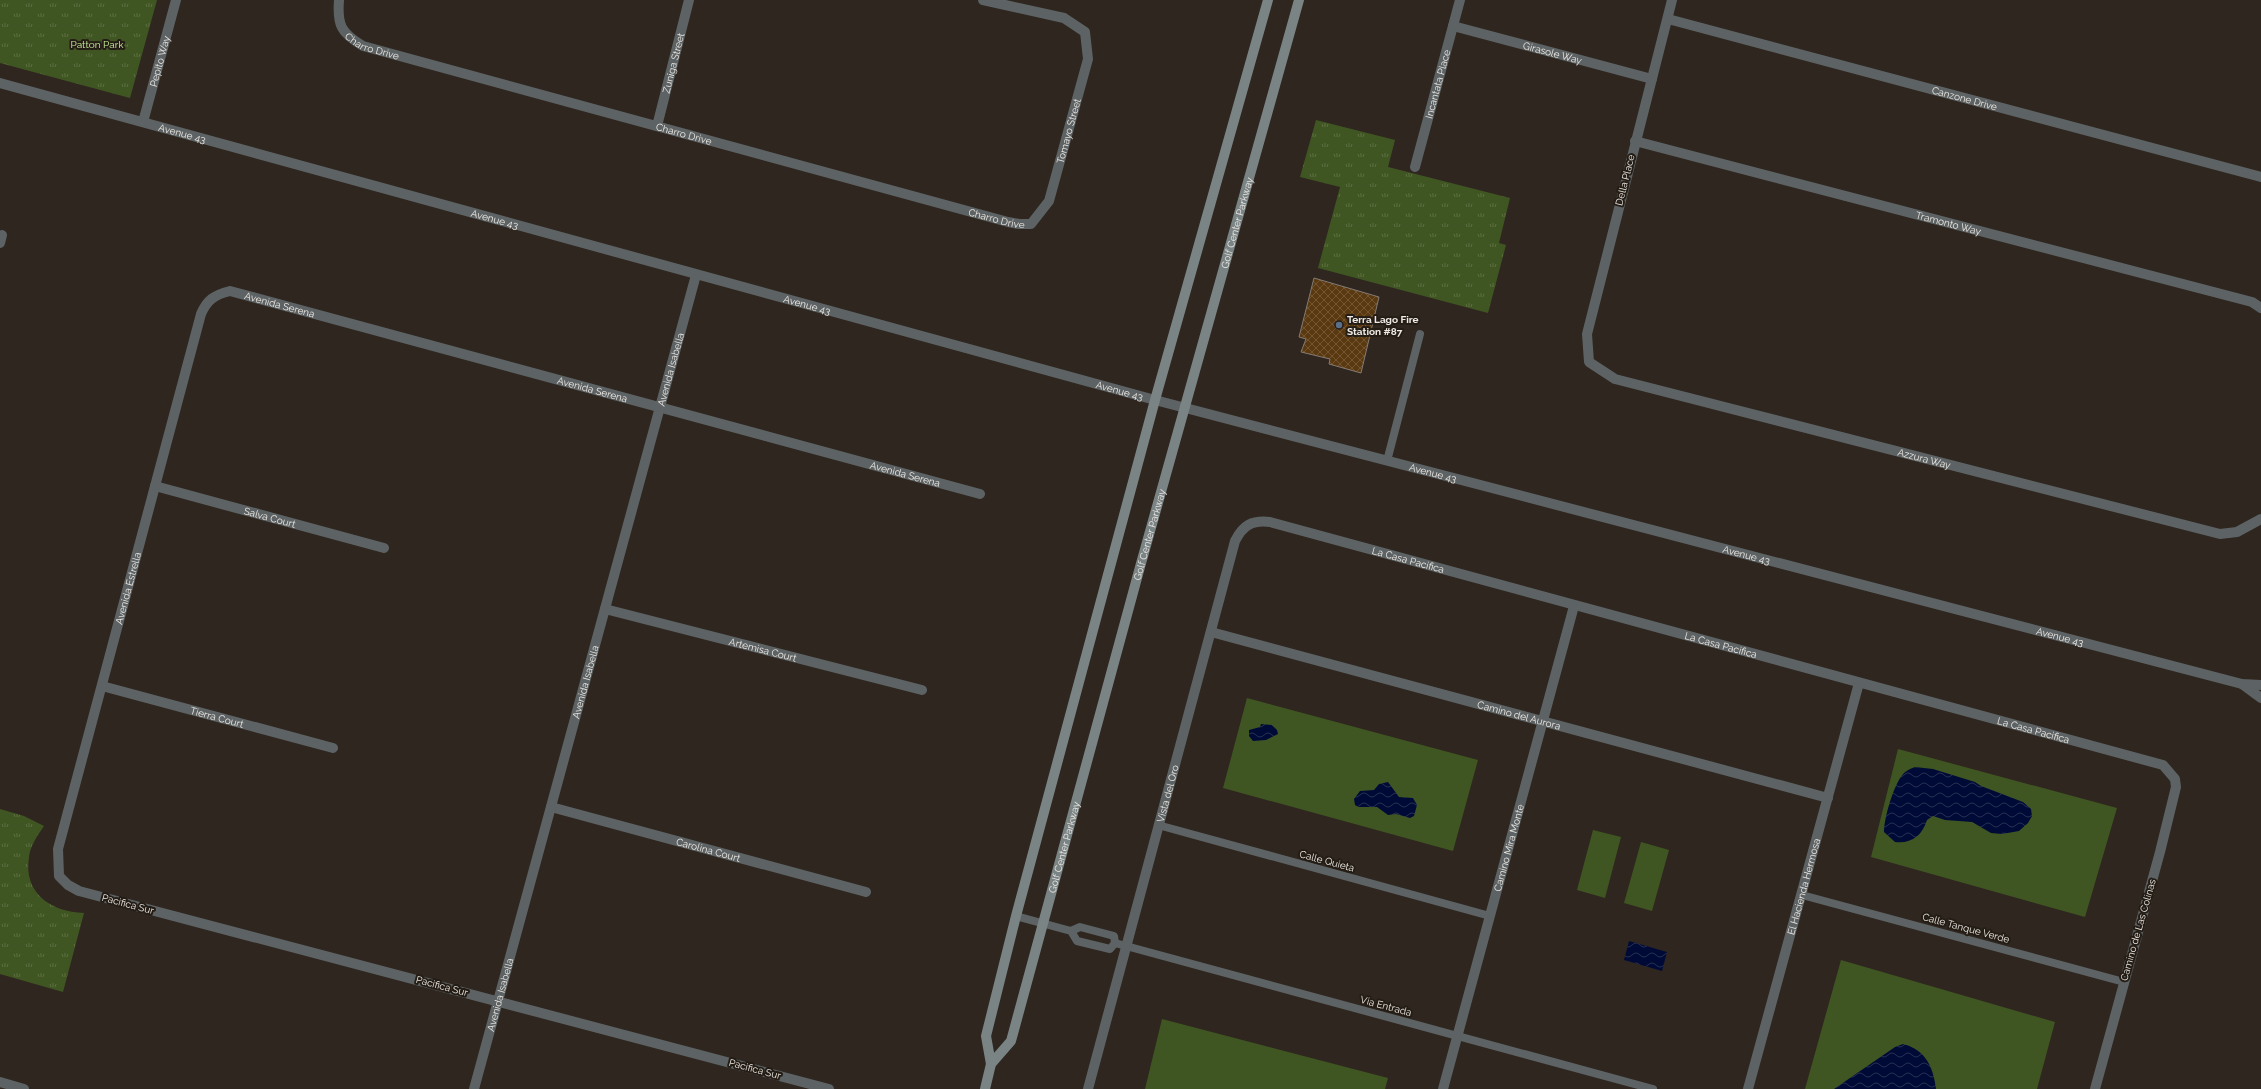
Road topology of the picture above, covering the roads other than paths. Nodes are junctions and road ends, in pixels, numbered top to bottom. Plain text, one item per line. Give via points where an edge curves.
1 (176, 0) edge
2 (339, 0) edge
3 (689, 0) edge
4 (983, 0) edge
5 (1268, 0) edge
6 (1299, 0) edge
7 (1460, 0) edge
8 (1672, 0) edge
9 (1668, 18) junction
10 (1453, 26) junction
11 (1652, 79) junction
12 (0, 83) edge
13 (142, 122) junction
14 (657, 126) junction
15 (1635, 141) junction
16 (1415, 167) dead end
17 (2261, 177) edge
18 (1031, 224) joint
19 (696, 275) junction
20 (207, 301) joint
21 (2261, 308) edge
22 (1420, 334) dead end
23 (1589, 362) joint
24 (1155, 400) junction
25 (660, 408) junction
26 (1185, 408) junction
27 (1387, 461) junction
28 (155, 486) junction
29 (980, 494) dead end
30 (2261, 519) edge
31 (1270, 522) joint
32 (384, 548) dead end
33 (1574, 606) junction
34 (605, 609) junction
35 (1211, 632) junction
36 (1859, 683) junction
37 (2242, 684) junction
38 (2261, 685) edge
39 (102, 686) junction
40 (922, 690) dead end
41 (2261, 698) edge
42 (1543, 721) junction
43 (333, 748) dead end
44 (2170, 772) joint
45 (1828, 798) junction
46 (551, 808) junction
47 (1158, 825) junction
48 (59, 876) joint
49 (866, 892) dead end
50 (1802, 895) junction
51 (1016, 916) junction
52 (1490, 916) junction
53 (1043, 924) junction
54 (1071, 931) junction
55 (1115, 943) junction
56 (1126, 946) junction
57 (2124, 982) junction
58 (498, 1000) junction
59 (1458, 1036) junction
60 (991, 1064) junction
61 (0, 1082) edge
62 (24, 1089) edge
63 (474, 1089) edge
64 (829, 1089) edge
65 (985, 1089) edge
66 (1088, 1089) edge
67 (1443, 1089) edge
68 (1653, 1089) edge
69 (1748, 1089) edge
70 (2095, 1089) edge

1 - 13 street, Pepito Way
2 - 14 street, Charro Drive via 338,16 342,31 363,46
3 - 14 street, Zuniga Street
4 - 18 street, Tomayo Street via 1064,18 1086,32 1088,59 1049,201
5 - 24 main road, Golf Center Parkway
6 - 26 main road, Golf Center Parkway
7 - 10 street, Incantata Place
8 - 9 street, Della Place
9 - 11 street, Della Place
9 - 17 street, Canzone Drive
10 - 11 street, Girasole Way
10 - 16 street, Incantata Place
11 - 15 street, Della Place
12 - 13 street, Avenue 43
13 - 19 street, Avenue 43
14 - 18 street, Charro Drive via 1008,222
15 - 21 street, Tramonto Way via 2252,302
15 - 23 street, Della Place via 1587,334
19 - 24 street, Avenue 43
19 - 25 street, Avenida Isabella
20 - 25 street, Avenida Serena via 230,291
20 - 28 street, Avenida Estrella via 201,314
22 - 27 lane
23 - 30 street, Azzura Way via 1615,379 2220,534 2237,532
24 - 26 street, Avenue 43
24 - 51 main road, Golf Center Parkway
25 - 29 street, Avenida Serena
25 - 34 street, Avenida Isabella
26 - 27 street, Avenue 43
26 - 53 main road, Golf Center Parkway
27 - 37 street, Avenue 43
28 - 32 street, Salva Court
28 - 39 street, Avenida Estrella
31 - 33 street, La Casa Pacifica
31 - 35 street, Vista del Oro via 1258,521 1240,531 1235,541
33 - 36 street, La Casa Pacifica
33 - 42 street, Camino Mira Monte
34 - 40 street, Artemisa Court
34 - 46 street, Avenida Isabella
35 - 42 street, Camino del Aurora
35 - 47 street, Vista del Oro
36 - 44 street, La Casa Pacifica via 2163,765
36 - 45 street, El Hacienda Hermosa
37 - 38 street, Avenue 43
37 - 41 street, Avenue 43
39 - 43 street, Tierra Court
39 - 48 street, Avenida Estrella via 58,849
42 - 45 street, Camino del Aurora
42 - 52 street, Camino Mira Monte
44 - 57 street, Camino de Las Colinas via 2175,779 2173,800
45 - 50 street, El Hacienda Hermosa
46 - 49 street, Carolina Court
46 - 58 street, Avenida Isabella
47 - 52 lane, Calle Quieta
47 - 56 street, Vista del Oro
48 - 58 street, Pacifica Sur via 68,885 80,891
50 - 57 lane, Calle Tanque Verde
50 - 69 street, El Hacienda Hermosa
51 - 53 lane, Via Entrada
51 - 60 main road, Golf Center Parkway via 986,1036
52 - 59 street, Camino Mira Monte
53 - 54 lane, Via Entrada
53 - 60 main road, Golf Center Parkway via 1011,1040
54 - 55 lane, Via Entrada via 1080,927 1114,936
54 - 55 lane, Via Entrada via 1077,941 1110,949
55 - 56 lane, Via Entrada
56 - 59 lane, Via Entrada
56 - 66 street, Vista del Oro
57 - 70 street, Camino de Las Colinas
58 - 63 street, Avenida Isabella
58 - 64 street, Pacifica Sur
59 - 67 street, Camino Mira Monte
59 - 68 lane, Via Entrada
60 - 65 main road, Golf Center Parkway
61 - 62 street

